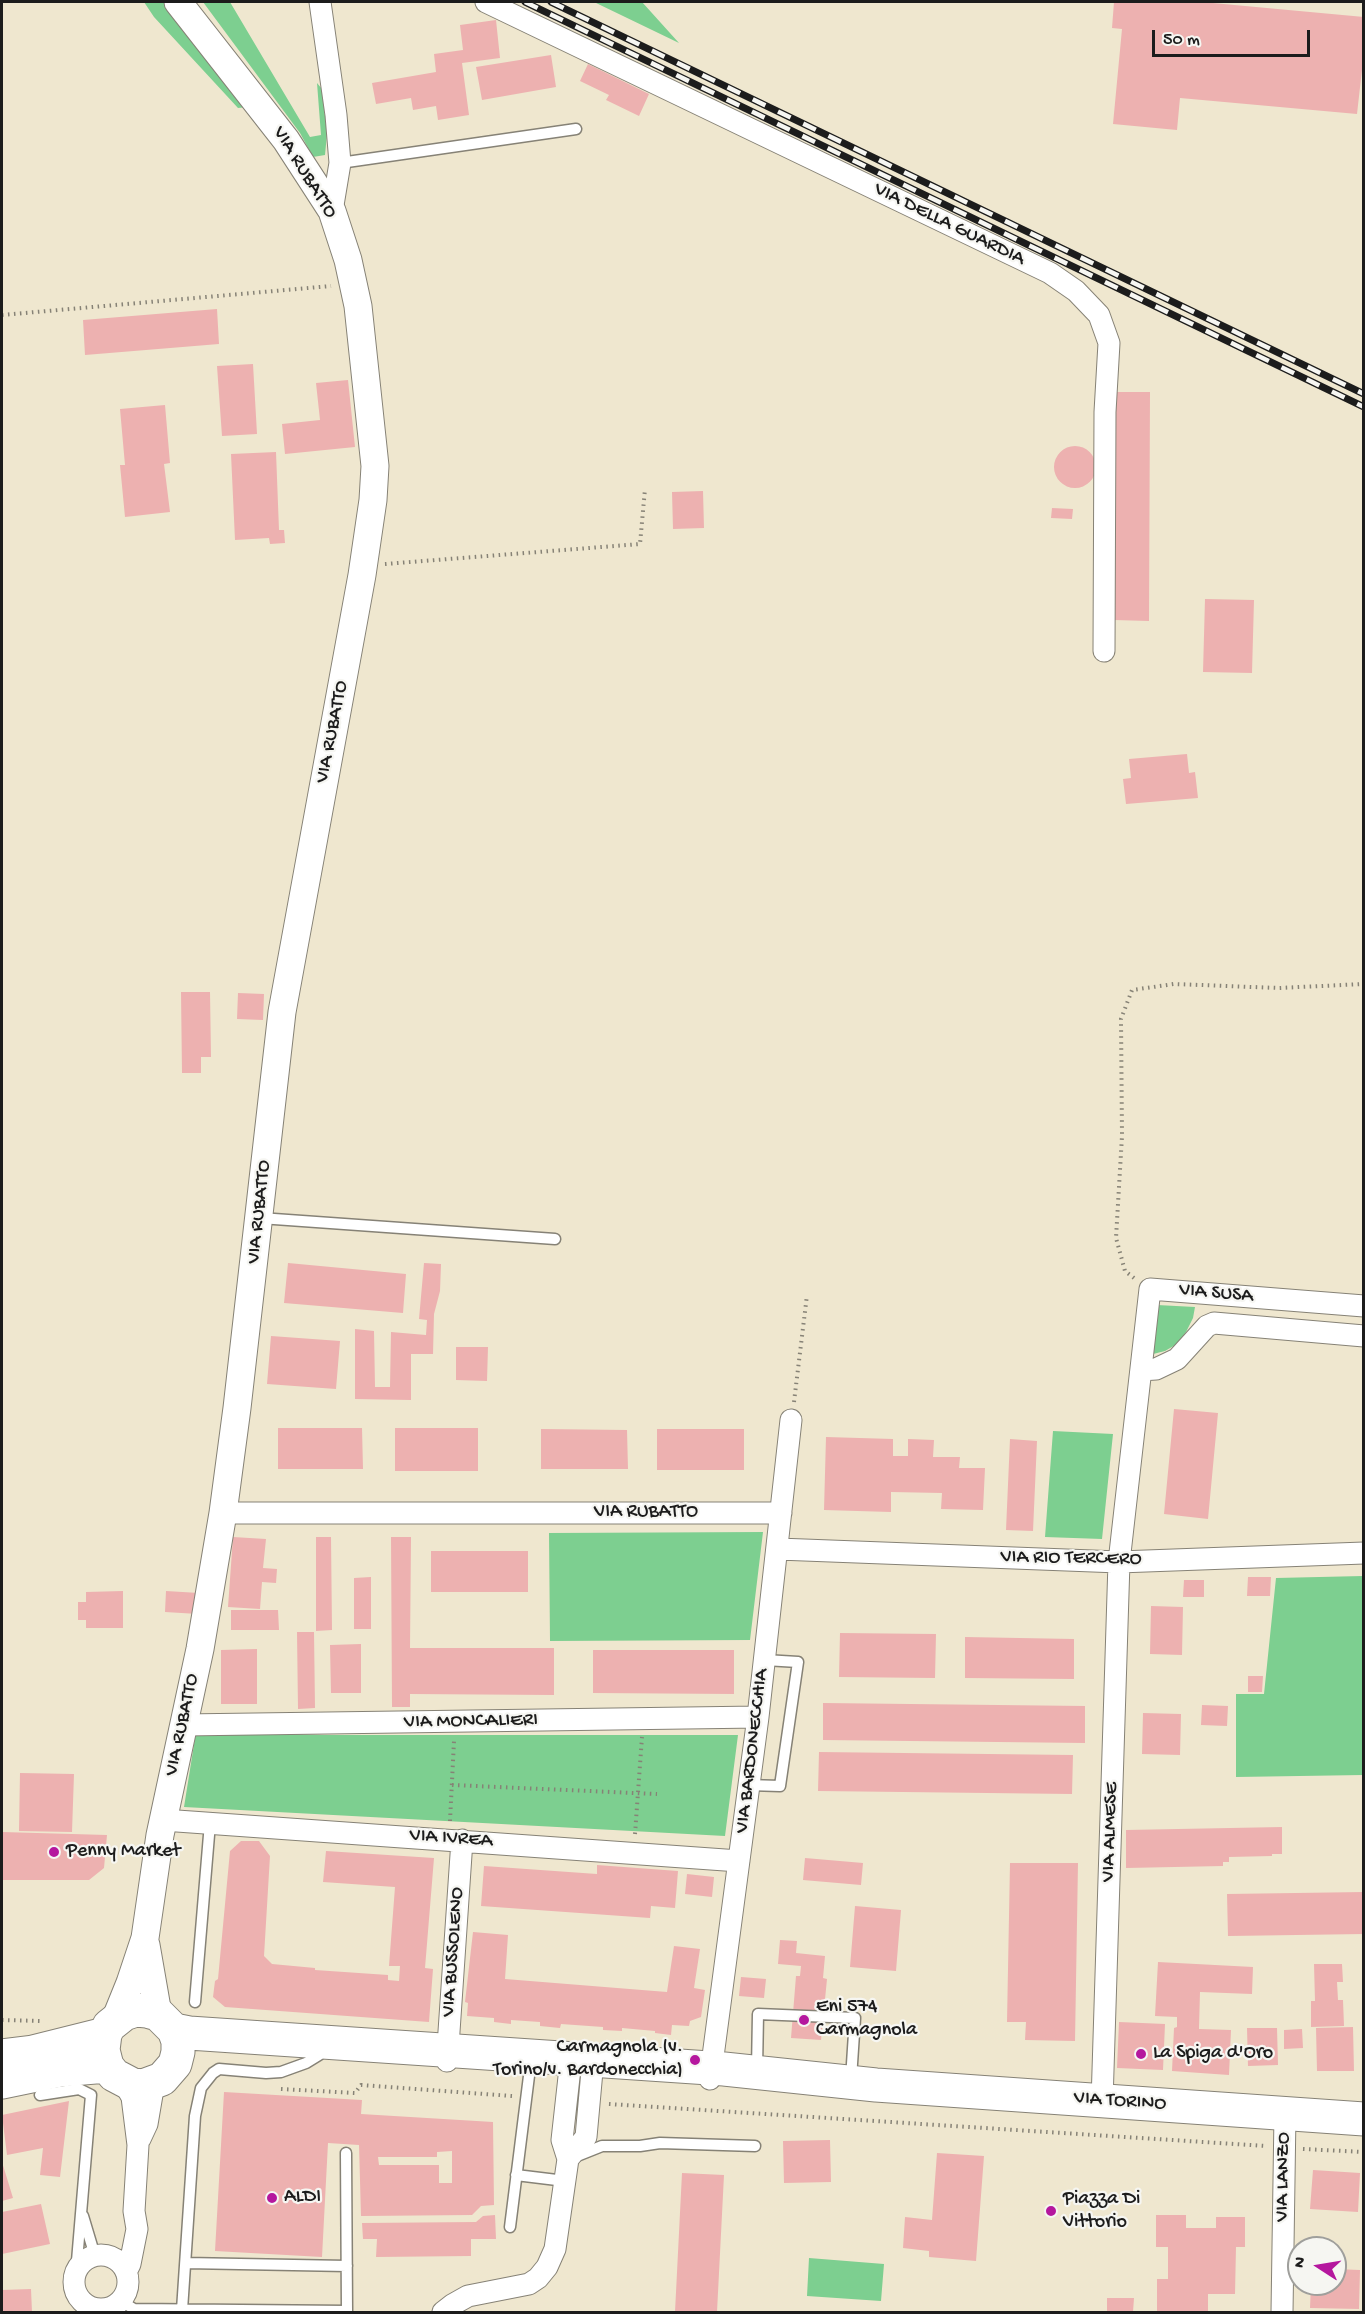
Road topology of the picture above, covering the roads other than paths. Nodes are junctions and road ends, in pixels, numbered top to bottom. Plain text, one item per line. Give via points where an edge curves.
1 (178, 2) edge
2 (320, 2) edge
3 (486, 2) edge
4 (576, 129) dead end
5 (340, 163) junction
6 (332, 211) junction
7 (1104, 651) dead end
8 (259, 1218) junction
9 (555, 1239) dead end
10 (1364, 1306) edge
11 (1364, 1336) edge
12 (1141, 1370) junction
13 (791, 1420) road end
14 (223, 1513) junction
15 (781, 1514) junction
16 (778, 1549) junction
17 (1364, 1553) edge
18 (1119, 1562) junction
19 (765, 1660) junction
20 (758, 1717) junction
21 (183, 1725) junction
22 (748, 1785) junction
23 (163, 1820) junction
24 (210, 1823) junction
25 (455, 1840) junction
26 (739, 1861) junction
27 (145, 1938) junction
28 (195, 2002) dead end
29 (166, 2022) junction
30 (110, 2027) junction
31 (319, 2055) junction
32 (2, 2056) edge
33 (447, 2058) junction
34 (140, 2074) junction
35 (583, 2074) junction
36 (529, 2075) junction
37 (711, 2075) junction
38 (757, 2078) junction
39 (2, 2082) edge
40 (859, 2084) junction
41 (40, 2096) dead end
42 (1102, 2102) junction
43 (1285, 2114) junction
44 (1364, 2119) edge
45 (138, 2145) junction
46 (755, 2145) dead end
47 (346, 2153) dead end
48 (568, 2159) junction
49 (516, 2175) junction
50 (565, 2181) junction
51 (134, 2211) junction
52 (82, 2213) junction
53 (510, 2227) dead end
54 (101, 2256) junction
55 (186, 2263) junction
56 (347, 2266) junction
57 (126, 2272) junction
58 (76, 2273) junction
59 (73, 2304) edge
60 (108, 2307) edge
61 (182, 2310) junction
62 (443, 2313) edge
63 (1282, 2313) edge

1 - 6 street, VIA RUBATTO via 286,140
2 - 5 street
3 - 7 street, VIA DELLA GUARDIA via 1050,273 1084,299 1099,315 1109,343
4 - 5 lane
5 - 6 street
6 - 8 street, VIA RUBATTO via 358,306 375,466 373,500 282,1012
8 - 9 lane
8 - 14 street, VIA RUBATTO
10 - 12 street, VIA SUSA via 1150,1289
11 - 12 street, VIA SUSA via 1214,1323 1177,1359 1156,1369
12 - 18 street
13 - 15 street, VIA BARDONECCHIA
14 - 15 street, VIA RUBATTO
14 - 21 street, VIA RUBATTO
15 - 16 street, VIA BARDONECCHIA
16 - 18 street, VIA RIO TERCERO
16 - 19 street, VIA BARDONECCHIA
17 - 18 street, VIA RIO TERCERO
18 - 42 street, VIA ALMESE
19 - 20 street, VIA BARDONECCHIA
19 - 22 lane via 798,1662 780,1786
20 - 21 street, VIA MONCALIERI
20 - 22 street, VIA BARDONECCHIA
21 - 23 street, VIA RUBATTO
22 - 26 street, VIA BARDONECCHIA
23 - 24 street, VIA IVREA
23 - 27 street, VIA RUBATTO
24 - 25 street, VIA IVREA
24 - 28 lane
25 - 26 street, VIA IVREA
25 - 33 street, VIA BUSSOLENO
26 - 37 street, VIA BARDONECCHIA
27 - 29 street
27 - 30 street
29 - 30 main road via 147,2011 136,2010 124,2013
29 - 33 main road via 189,2033
29 - 34 main road via 178,2041 178,2052
30 - 32 main road via 33,2052
30 - 34 main road via 103,2050
31 - 33 main road
31 - 34 main road via 214,2051
31 - 55 lane via 281,2072 219,2069 201,2088 195,2116
33 - 36 main road, VIA TORINO
34 - 39 main road via 60,2070
34 - 45 street via 132,2097
34 - 45 street via 147,2124
35 - 36 main road, VIA TORINO
35 - 37 main road, VIA TORINO
35 - 48 street via 562,2140
35 - 48 street via 586,2137
36 - 49 lane
37 - 38 main road, VIA TORINO
38 - 40 main road, VIA TORINO
38 - 40 lane via 758,2014 855,2018
40 - 42 main road, VIA TORINO
41 - 52 lane via 70,2089 91,2095
42 - 43 main road, VIA TORINO
43 - 44 main road, VIA TORINO
43 - 63 street, VIA LANZO
45 - 51 street
46 - 48 lane via 602,2146
47 - 56 lane
48 - 50 street
49 - 50 lane
49 - 53 lane
50 - 62 street via 555,2249 538,2278 529,2284 468,2296
51 - 54 street via 122,2238
51 - 57 street via 137,2229
52 - 54 lane
52 - 58 lane
54 - 57 street via 122,2265
54 - 58 street via 82,2263
55 - 56 lane
55 - 61 lane
56 - 61 lane via 347,2311
57 - 60 street via 126,2290
58 - 59 street
59 - 60 street
60 - 61 lane

